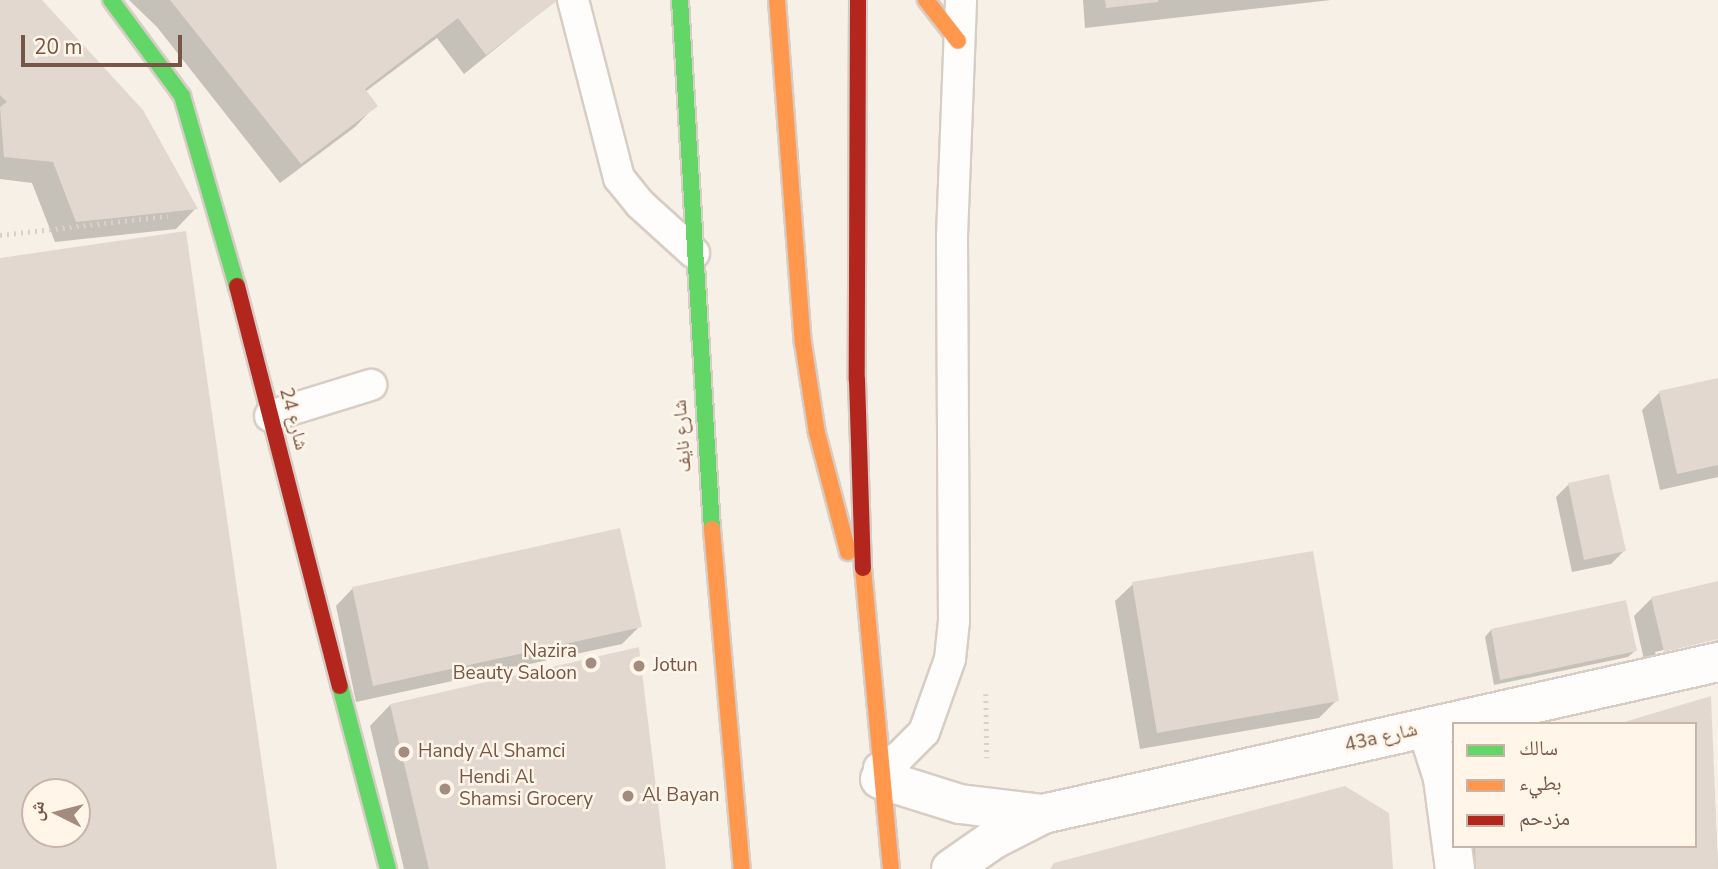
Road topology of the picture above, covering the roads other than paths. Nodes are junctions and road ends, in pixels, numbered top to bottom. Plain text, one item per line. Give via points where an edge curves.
1 (111, 0) edge
2 (573, 0) edge
3 (680, 0) edge
4 (777, 0) edge
5 (858, 0) edge
6 (926, 0) edge
7 (961, 0) edge
8 (958, 41) junction
9 (694, 253) junction
10 (371, 385) dead end
11 (270, 416) junction
12 (864, 608) junction
13 (1718, 662) edge
14 (1427, 727) junction
15 (879, 774) junction
16 (1043, 814) junction
17 (1452, 846) edge
18 (1452, 848) edge
19 (388, 869) edge
20 (743, 869) edge
21 (891, 869) edge
22 (951, 869) edge
23 (1455, 869) edge

1 - 11 main road, شارع 24 via 182,96
2 - 9 lane via 620,178 640,204
3 - 9 main road, شارع نايف
4 - 12 main road via 803,343 817,433
5 - 12 main road via 857,380
6 - 8 main road
7 - 8 lane
8 - 15 lane via 950,365 954,621 950,659 924,732
9 - 20 main road, شارع نايف via 726,710
10 - 11 lane
11 - 19 main road, شارع 24
12 - 15 main road
13 - 14 street, 43a شارع
14 - 16 street, 43a شارع
14 - 17 street via 1443,778
15 - 16 street, 43a شارع via 960,804
15 - 21 main road
16 - 22 street, 43a شارع via 994,839
18 - 23 street

